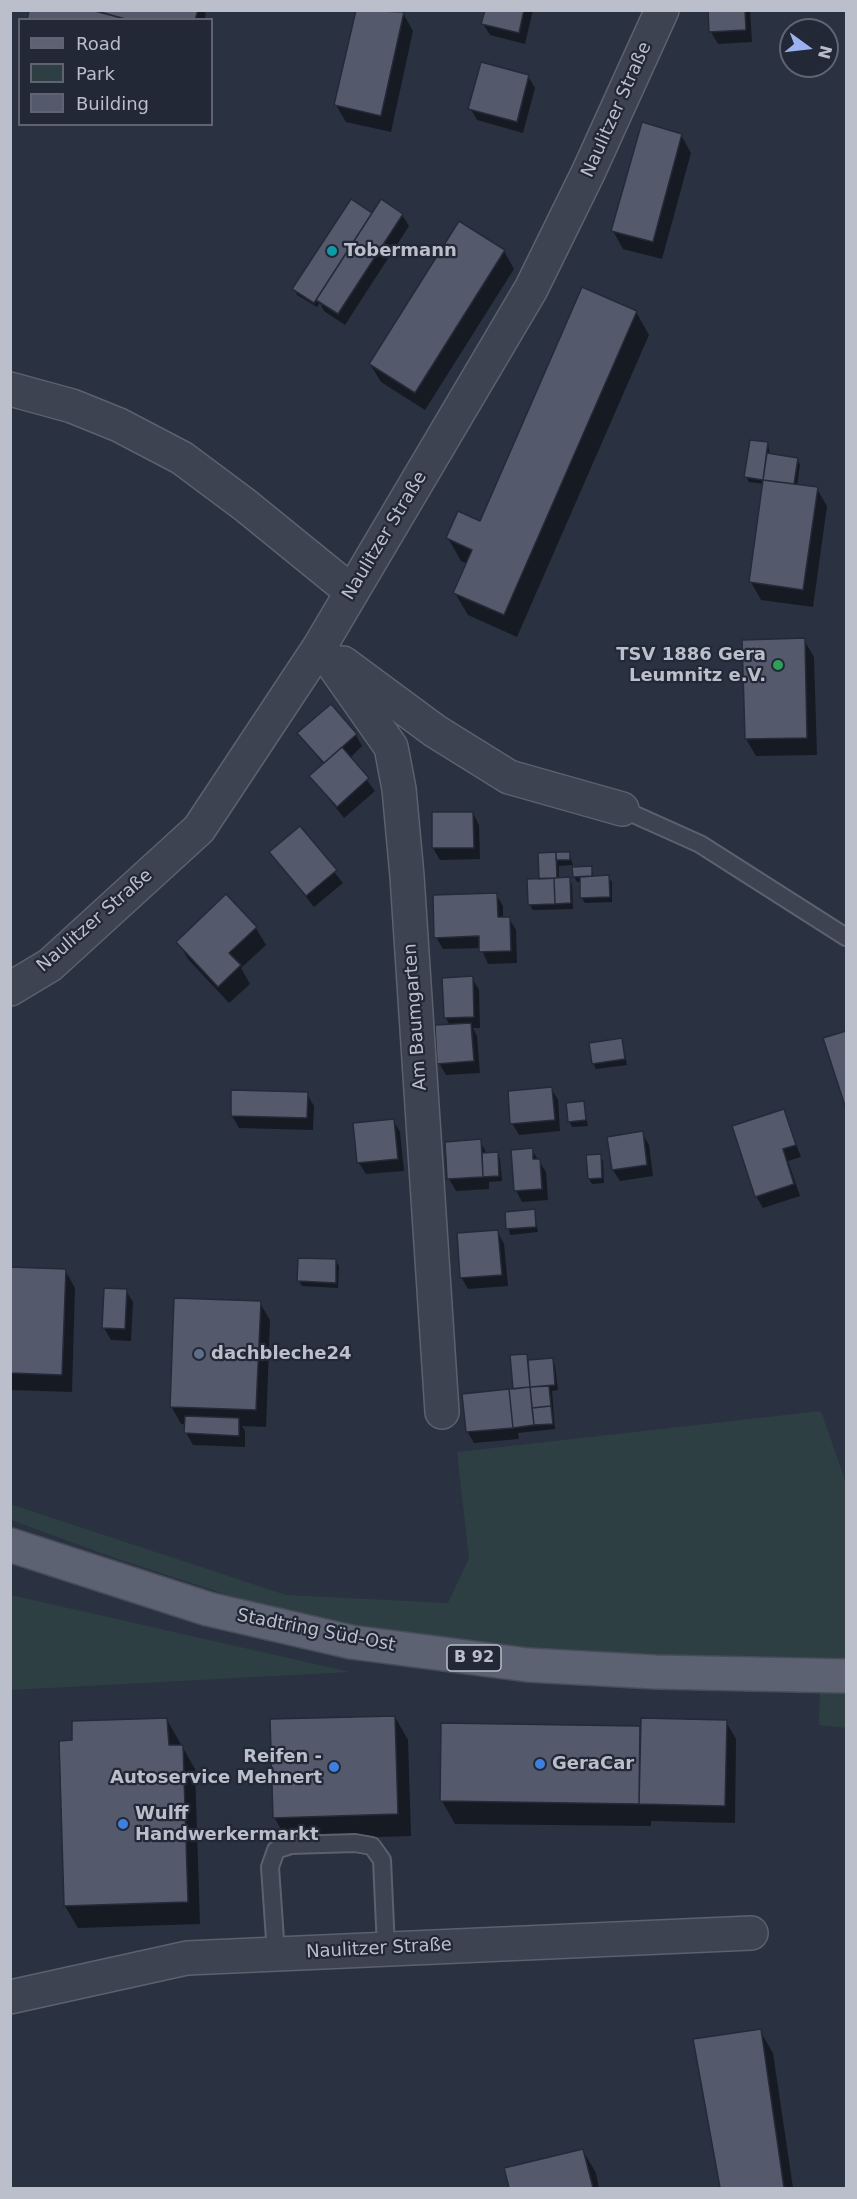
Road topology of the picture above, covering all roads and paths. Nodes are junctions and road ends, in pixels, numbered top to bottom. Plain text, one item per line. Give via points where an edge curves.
1 (662, 10) edge
2 (10, 389) edge
3 (352, 592) junction
4 (320, 646) junction
5 (622, 809) joint
6 (846, 937) edge
7 (10, 989) edge
8 (441, 1412) dead end
9 (10, 1545) edge
10 (846, 1676) edge
11 (752, 1933) dead end
12 (386, 1948) junction
13 (276, 1954) junction
14 (10, 1997) edge

1 - 3 street, Naulitzer Straße via 531,289
2 - 3 street via 72,406 182,458
3 - 4 street, Naulitzer Straße
4 - 5 street via 435,731 509,777
4 - 7 street, Naulitzer Straße via 199,829 50,965
4 - 8 street, Am Baumgarten via 391,747 399,789
5 - 6 lane via 700,844
9 - 10 main road, Stadtring Süd-Ost / B 92 via 208,1609 351,1642 528,1665
11 - 12 street, Naulitzer Straße
12 - 13 street, Naulitzer Straße
12 - 13 lane via 382,1860 372,1846 291,1845 276,1850 270,1867
13 - 14 street, Naulitzer Straße via 186,1958

